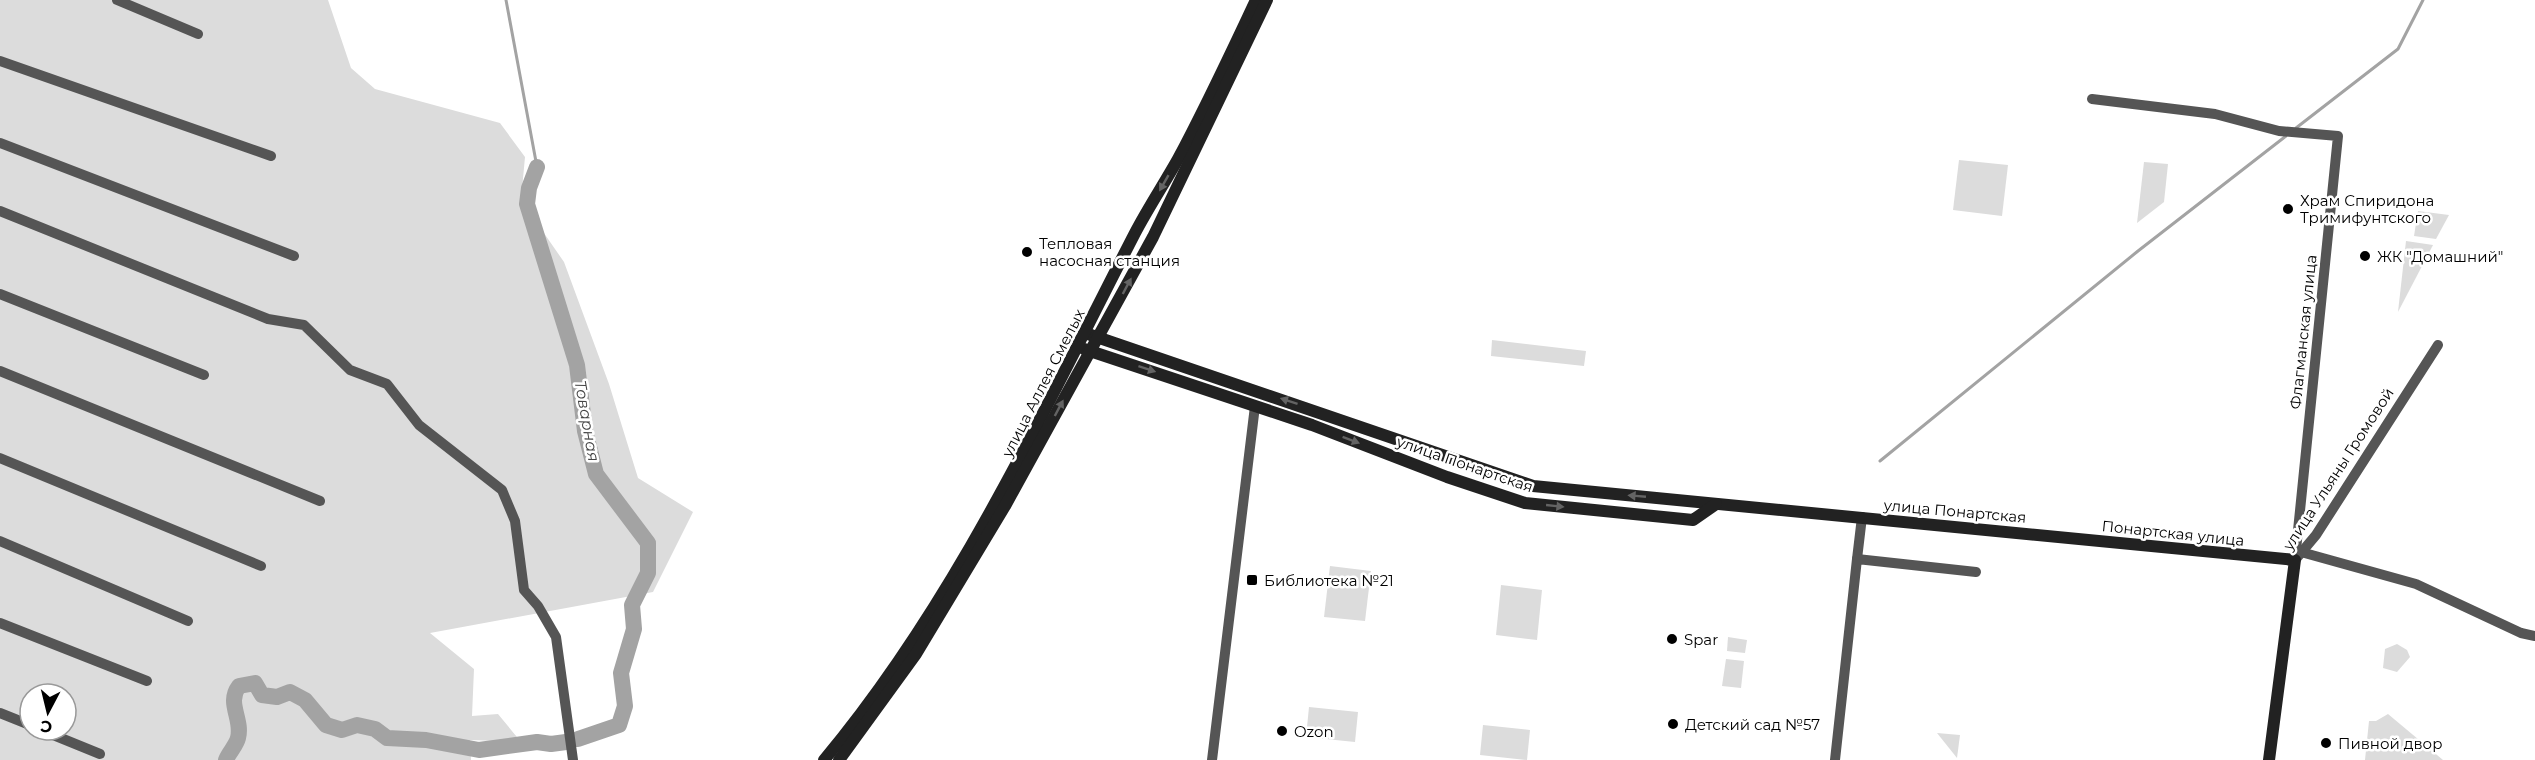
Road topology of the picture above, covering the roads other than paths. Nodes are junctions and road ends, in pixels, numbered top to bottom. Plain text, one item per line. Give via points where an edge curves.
1 (117, 0) edge
2 (1256, 0) edge
3 (1267, 0) edge
4 (198, 34) dead end
5 (0, 61) edge
6 (2092, 99) dead end
7 (0, 143) edge
8 (272, 156) dead end
9 (0, 211) edge
10 (294, 256) dead end
11 (0, 294) edge
12 (1084, 333) junction
13 (1099, 338) junction
14 (2438, 345) dead end
15 (1077, 347) junction
16 (1091, 351) junction
17 (0, 371) edge
18 (204, 375) dead end
19 (1256, 406) junction
20 (1317, 410) junction
21 (1312, 425) junction
22 (0, 458) edge
23 (320, 501) dead end
24 (1695, 502) junction
25 (1716, 504) junction
26 (1862, 517) junction
27 (1693, 520) junction
28 (2048, 535) joint
29 (0, 541) edge
30 (2298, 556) junction
31 (1857, 559) junction
32 (261, 566) dead end
33 (1976, 572) dead end
34 (188, 621) dead end
35 (0, 623) edge
36 (2535, 636) edge
37 (147, 681) dead end
38 (0, 713) edge
39 (18, 720) edge
40 (70, 742) edge
41 (100, 754) dead end
42 (573, 760) edge
43 (824, 760) edge
44 (839, 760) edge
45 (1212, 760) edge
46 (1835, 760) edge
47 (2270, 760) edge

1 - 4 street
2 -> 12 main road, улица Аллея Смелых via 1177,160
13 -> 3 main road via 1154,237
5 - 8 street
6 - 30 street, Флагманская улица via 2215,114 2279,131 2338,136
7 - 10 street
9 - 42 street via 268,319 304,325 350,370 387,384 419,425 502,490 515,521 524,590 556,637
11 - 18 street
12 - 13 main road, улица Понартская
12 - 15 main road, улица Аллея Смелых
13 - 16 main road
20 -> 13 main road, улица Понартская
14 - 30 street, улица Ульяны Громовой via 2316,535
15 - 16 main road, улица Понартская
15 - 43 main road, улица Аллея Смелых via 968,553 908,648
16 -> 19 main road, улица Понартская
44 -> 16 main road via 916,654 969,570
17 - 23 street
19 - 21 main road, улица Понартская
19 - 45 street
20 - 21 main road
24 -> 20 main road, улица Понартская via 1533,486
21 -> 27 main road, улица Понартская via 1525,503
22 - 32 street
24 - 25 main road, улица Понартская
24 - 27 main road
25 - 26 main road, улица Понартская
25 - 27 main road
26 - 28 main road, улица Понартская
26 - 31 street
28 - 30 main road, Понартская улица
29 - 34 street
30 - 36 street, Понартская улица via 2416,584
30 - 47 main road, улица Ульяны Громовой
31 - 33 street
31 - 46 street
35 - 37 street
38 - 39 street
40 - 41 street

